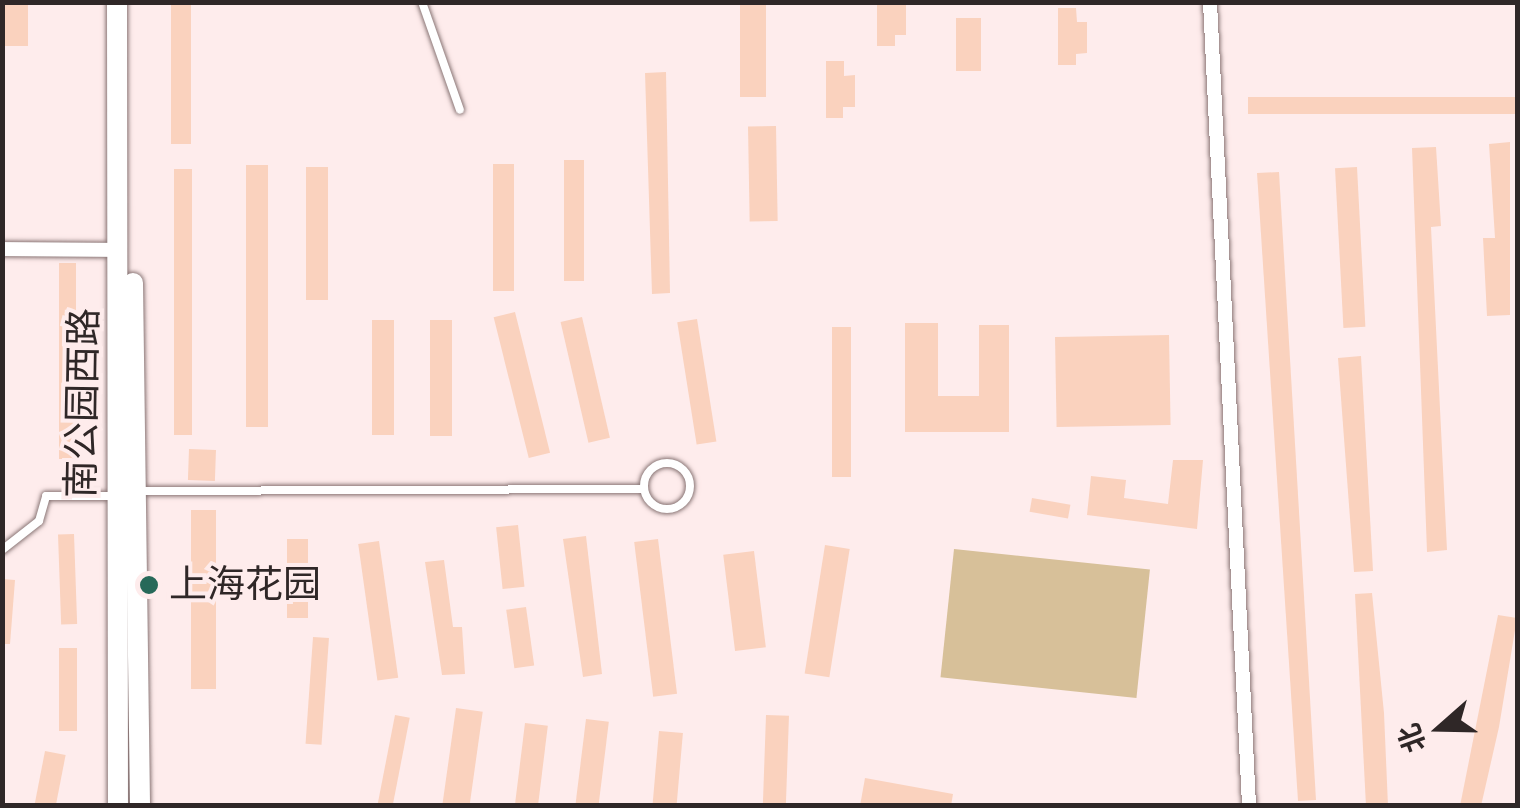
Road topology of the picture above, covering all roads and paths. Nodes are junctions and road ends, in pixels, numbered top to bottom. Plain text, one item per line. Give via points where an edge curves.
1 (117, 2) edge
2 (130, 2) edge
3 (422, 2) edge
4 (1210, 2) edge
5 (460, 110) dead end
6 (2, 248) edge
7 (120, 250) junction
8 (643, 488) junction
9 (126, 494) junction
10 (2, 550) edge
11 (118, 806) edge
12 (140, 806) edge
13 (1248, 806) edge

1 - 7 main road, 南公园西路
2 - 9 main road, 南公园西路
3 - 5 lane
4 - 13 street
6 - 7 street
7 - 9 main road, 南公园西路
8 - 8 lane via 652,505 670,511 686,502 692,484 683,467 664,462 648,470
8 - 9 lane
9 - 10 lane via 46,496 38,521
9 - 11 main road, 南公园西路
9 - 12 main road, 南公园西路

